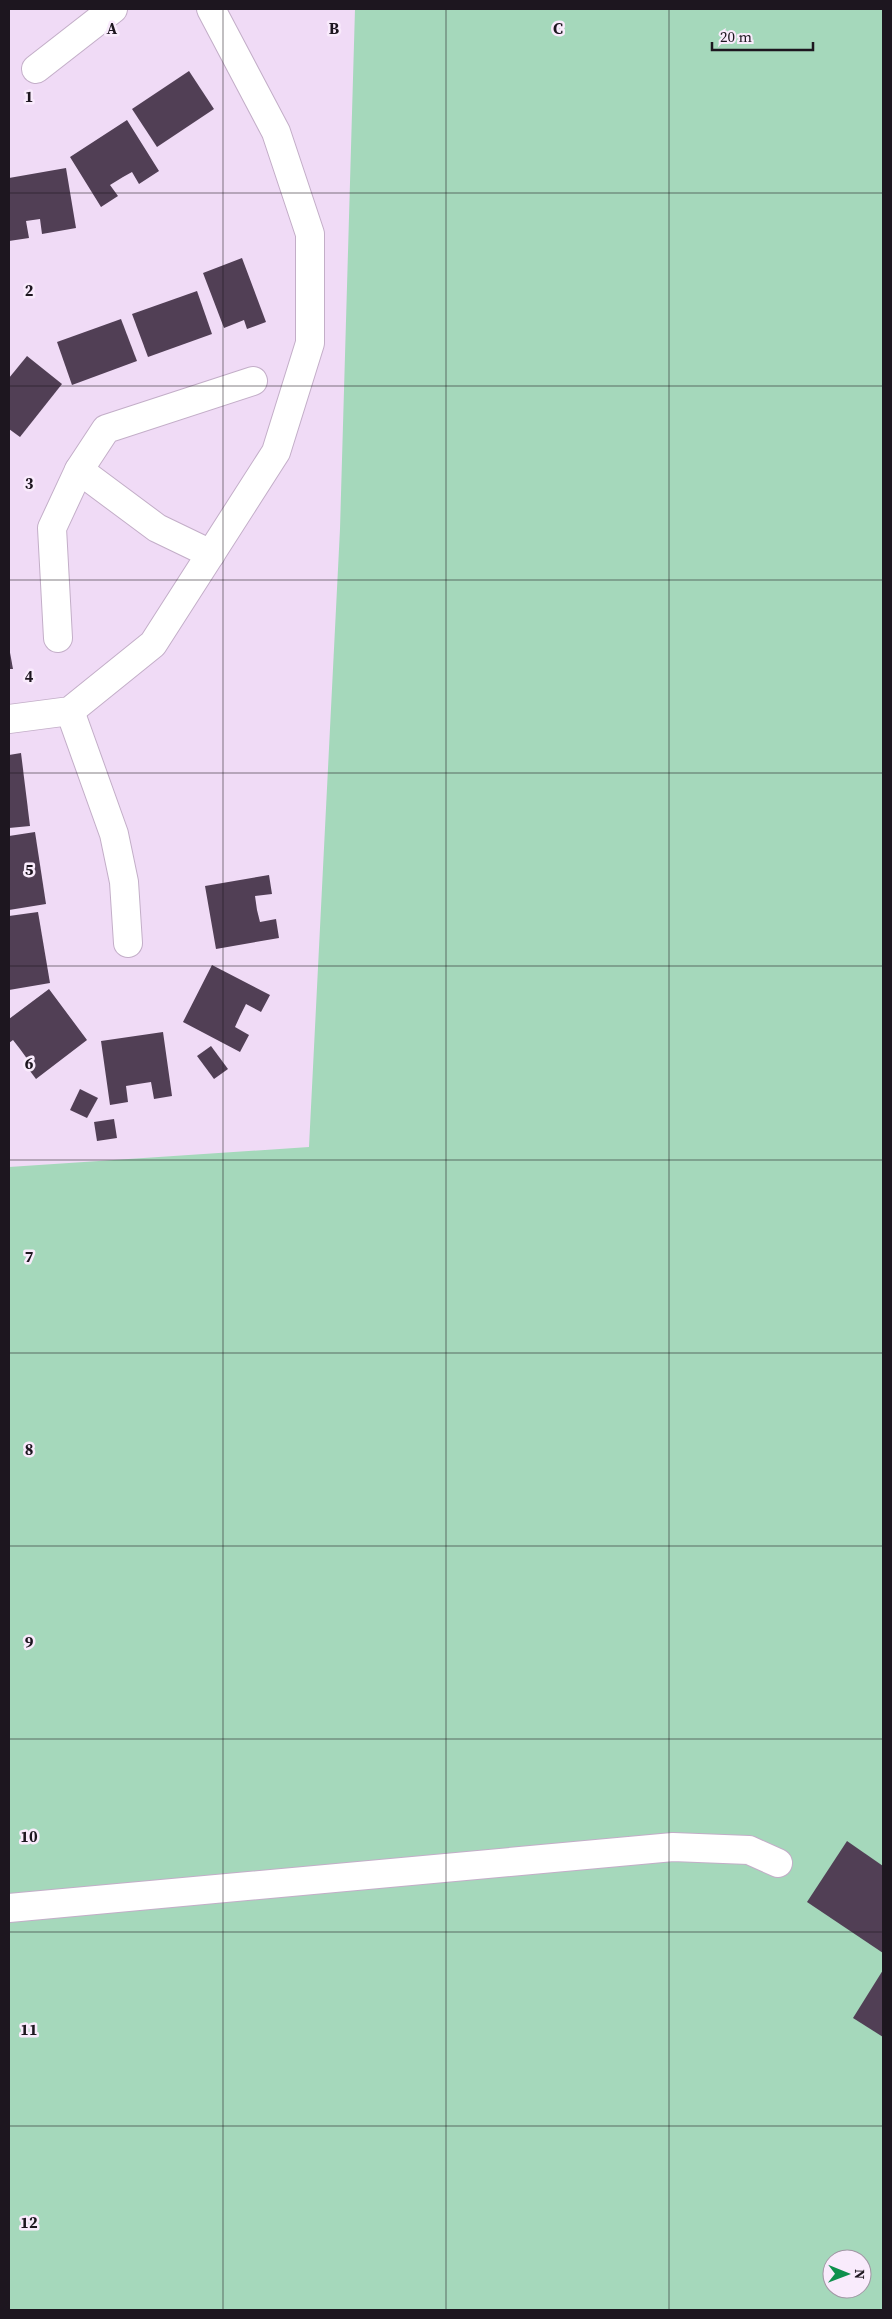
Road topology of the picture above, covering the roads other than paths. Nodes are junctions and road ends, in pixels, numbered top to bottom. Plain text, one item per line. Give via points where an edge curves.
1 (113, 9) edge
2 (211, 9) edge
3 (36, 69) dead end
4 (253, 380) dead end
5 (79, 470) junction
6 (211, 554) junction
7 (58, 638) dead end
8 (70, 711) junction
9 (9, 720) edge
10 (128, 943) dead end
11 (778, 1863) dead end
12 (9, 1908) edge

1 - 3 street
2 - 6 street via 276,132 310,234 310,343 276,452
4 - 5 street via 106,429
5 - 6 street via 158,528
5 - 7 street via 52,528
6 - 8 street via 153,644
8 - 9 street
8 - 10 street via 114,834 124,882
11 - 12 street via 749,1850 674,1847

